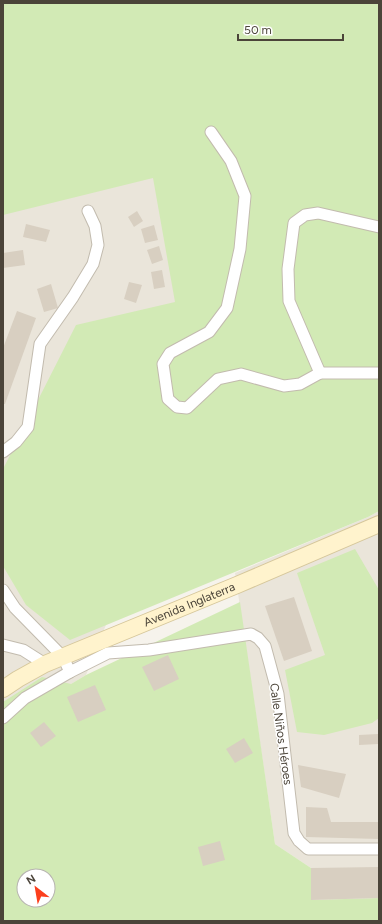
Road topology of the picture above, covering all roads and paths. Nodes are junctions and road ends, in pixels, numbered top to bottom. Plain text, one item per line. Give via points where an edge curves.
1 (211, 132) dead end
2 (88, 211) dead end
3 (379, 227) edge
4 (320, 373) junction
5 (379, 374) edge
6 (3, 452) edge
7 (379, 524) edge
8 (3, 590) edge
9 (3, 645) edge
10 (63, 657) junction
11 (45, 664) junction
12 (70, 672) junction
13 (3, 689) edge
14 (3, 718) edge
15 (379, 849) edge

1 - 4 street via 232,161 245,196 240,249 227,308 209,332 170,353 162,364 168,399 177,407 187,408 218,379 241,374 284,386 300,384
2 - 6 street via 95,226 98,245 93,264 73,298 40,344 28,427 16,442
3 - 4 street via 318,213 305,215 294,224 288,270 289,301
4 - 5 street
7 - 10 main road, Avenida Inglaterra via 237,586
8 - 10 street via 15,608
9 - 11 street via 23,650
10 - 11 main road, Avenida Inglaterra
10 - 12 street
11 - 13 main road, Avenida Inglaterra
12 - 14 street, Calle Niños Héroes via 25,698
12 - 15 street, Calle Niños Héroes via 108,653 149,650 250,634 258,638 265,646 278,694 294,833 308,849

